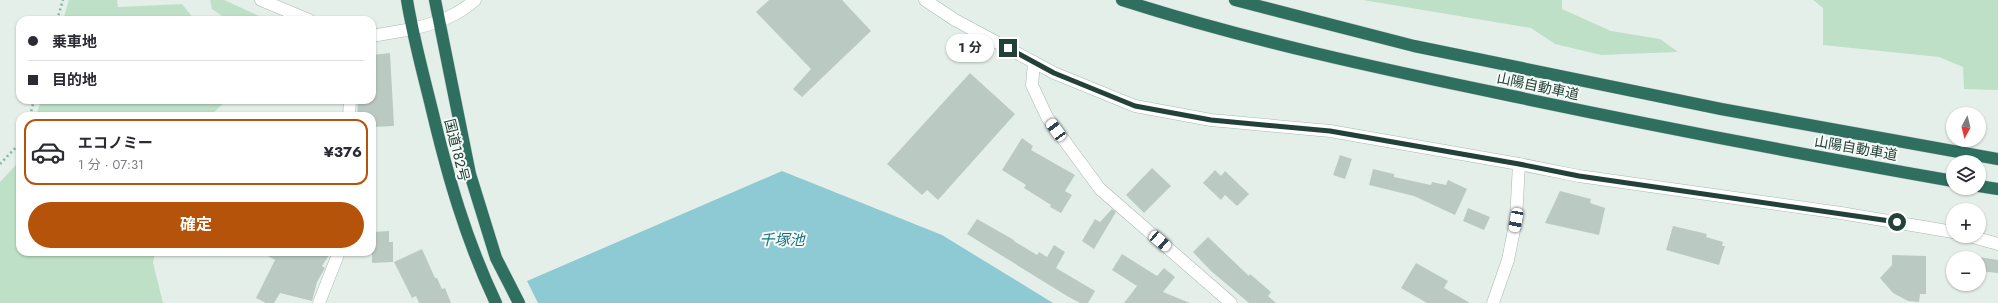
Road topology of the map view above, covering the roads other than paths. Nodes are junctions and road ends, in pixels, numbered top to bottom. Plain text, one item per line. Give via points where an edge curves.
1 (261, 0) edge
2 (407, 0) edge
3 (435, 0) edge
4 (475, 0) edge
5 (925, 0) edge
6 (1122, 0) edge
7 (1235, 0) edge
8 (299, 16) edge
9 (439, 22) junction
10 (412, 29) junction
11 (376, 35) edge
12 (1034, 62) junction
13 (1998, 159) edge
14 (1519, 164) junction
15 (1946, 180) edge
16 (1986, 187) edge
17 (1998, 189) edge
18 (1946, 231) edge
19 (1986, 241) edge
20 (1998, 244) edge
21 (337, 256) edge
22 (319, 303) edge
23 (496, 303) edge
24 (519, 303) edge
25 (1231, 303) edge
26 (1493, 303) edge

1 - 8 street
2 - 10 highway, 国道182号
3 - 9 highway, 国道182号
4 - 9 street via 463,11
5 - 12 street via 955,20
6 - 15 highway, 山陽自動車道 via 1277,44 1407,75 1707,136
7 - 13 highway, 山陽自動車道 via 1414,46 1721,109
9 - 10 street
9 - 24 highway, 国道182号 via 470,174 496,258
10 - 11 street
10 - 23 highway, 国道182号 via 450,184 478,265
12 - 14 street via 1054,73 1135,106 1211,120 1330,131
12 - 25 street via 1032,85 1047,117 1100,188
14 - 18 street via 1579,176 1841,213
14 - 26 street via 1515,227 1508,260
16 - 17 highway
19 - 20 street
21 - 22 street

